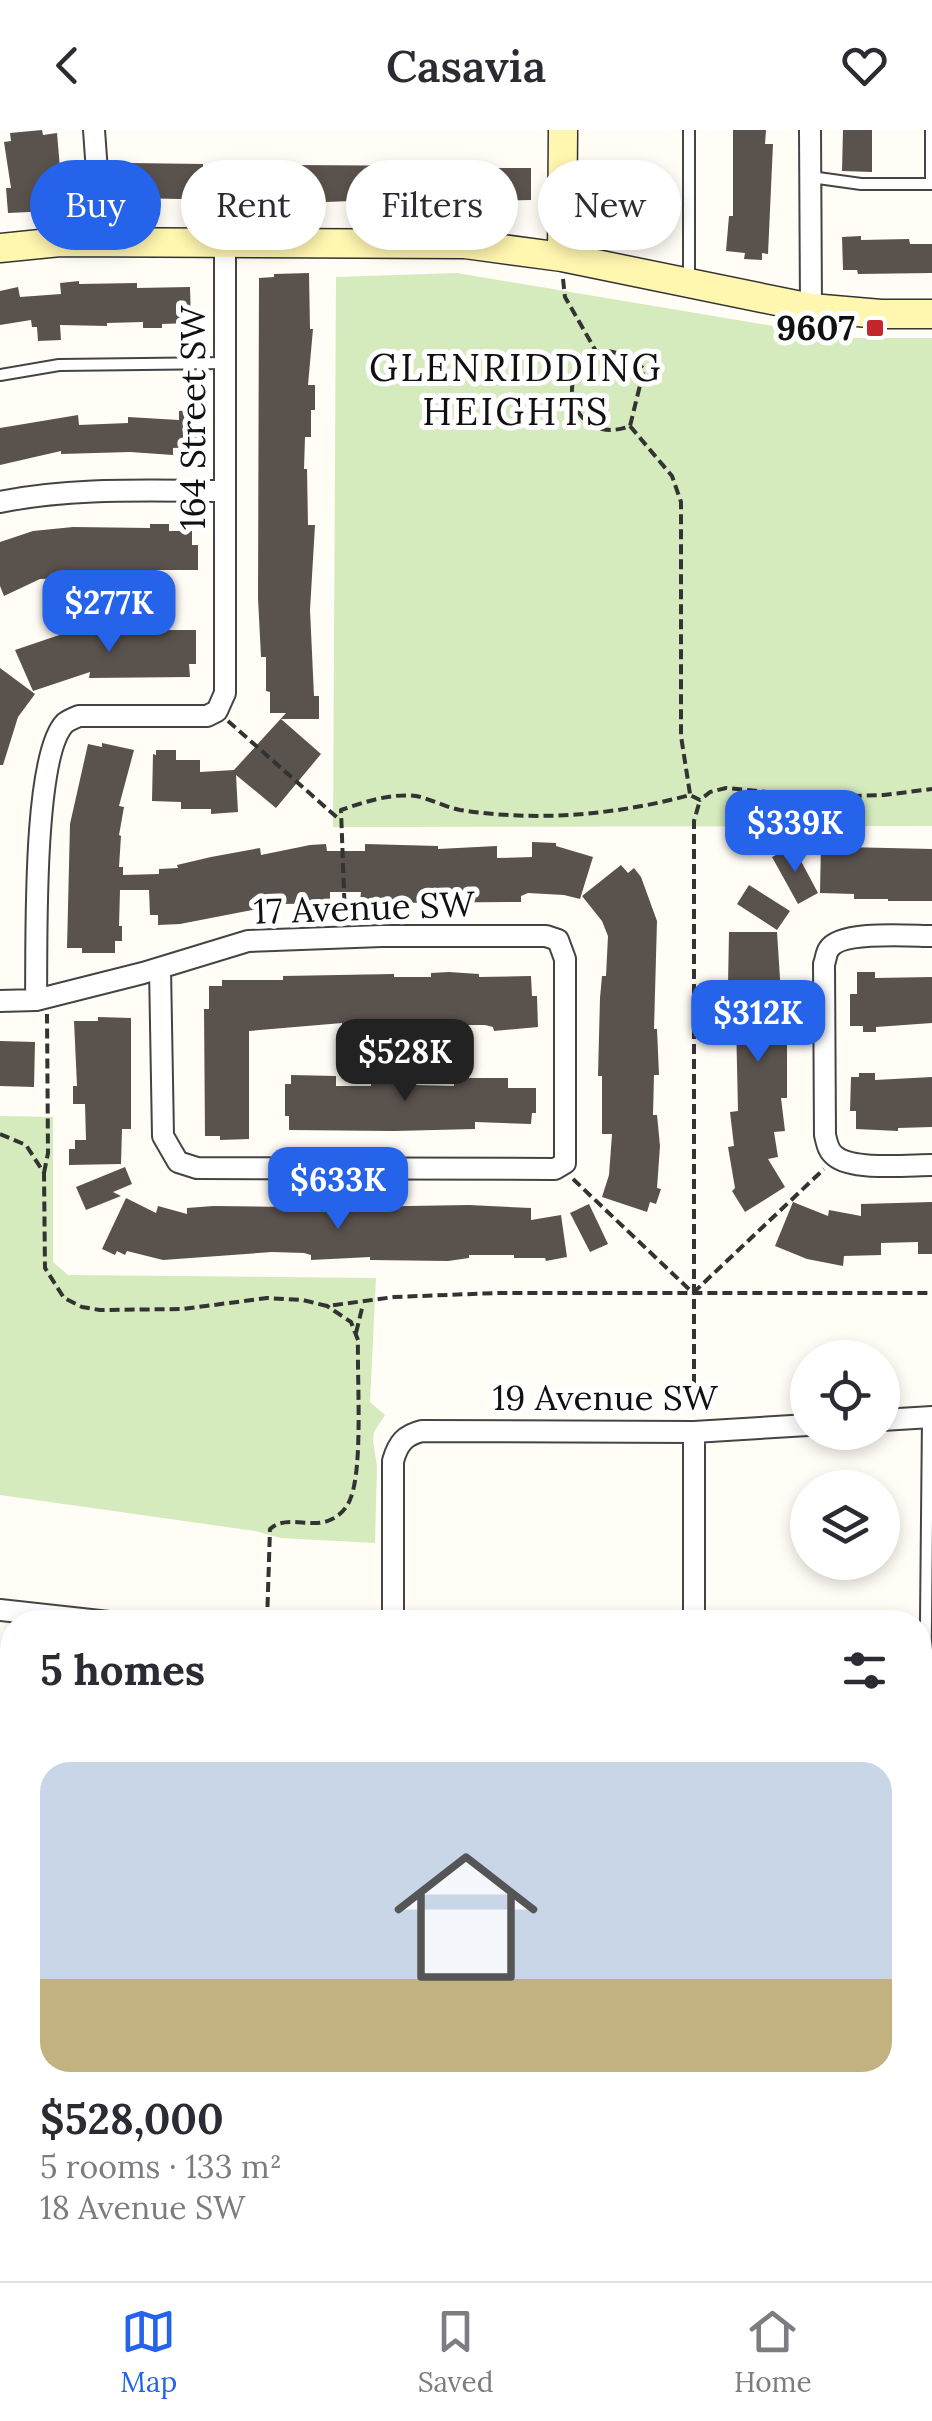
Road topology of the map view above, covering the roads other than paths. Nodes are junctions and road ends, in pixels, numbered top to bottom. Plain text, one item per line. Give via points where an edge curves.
1 (94, 130) edge
2 (563, 130) edge
3 (689, 130) edge
4 (810, 130) edge
5 (931, 130) edge
6 (96, 160) edge
7 (810, 177) junction
8 (932, 184) edge
9 (326, 243) edge
10 (30, 245) edge
11 (0, 248) edge
12 (226, 250) edge
13 (563, 268) junction
14 (689, 285) junction
15 (811, 308) junction
16 (932, 314) edge
17 (226, 363) junction
18 (0, 376) edge
19 (225, 491) junction
20 (0, 502) edge
21 (932, 936) edge
22 (160, 968) junction
23 (41, 999) junction
24 (0, 1001) edge
25 (932, 1165) edge
26 (930, 1417) edge
27 (900, 1419) edge
28 (790, 1426) edge
29 (694, 1432) junction
30 (929, 1577) edge
31 (393, 1610) edge
32 (694, 1610) edge
33 (929, 1610) edge

1 - 6 street
2 - 13 street
3 - 14 lane
4 - 7 street
5 - 8 lane
7 - 8 lane
7 - 15 street
9 - 13 street via 433,242
10 - 11 street
12 - 17 street, 164 Street SW
13 - 14 street
14 - 15 street
15 - 16 street
17 - 18 lane via 59,365
17 - 19 street, 164 Street SW
19 - 20 street via 85,491
19 - 23 street, 164 Street SW via 226,683 218,711 196,717 79,716 54,741 38,852
21 - 25 street via 838,941 824,964 828,1148 849,1163
22 - 22 street, 17 Avenue SW via 163,1136 178,1162 197,1168 565,1163 567,979 558,940 248,941
22 - 23 street, 17 Avenue SW
23 - 24 street, 17 Avenue SW
26 - 27 street
26 - 30 lane
28 - 29 street, 19 Avenue SW
29 - 31 street, 19 Avenue SW via 422,1431 404,1438 394,1461
29 - 32 street
30 - 33 lane

